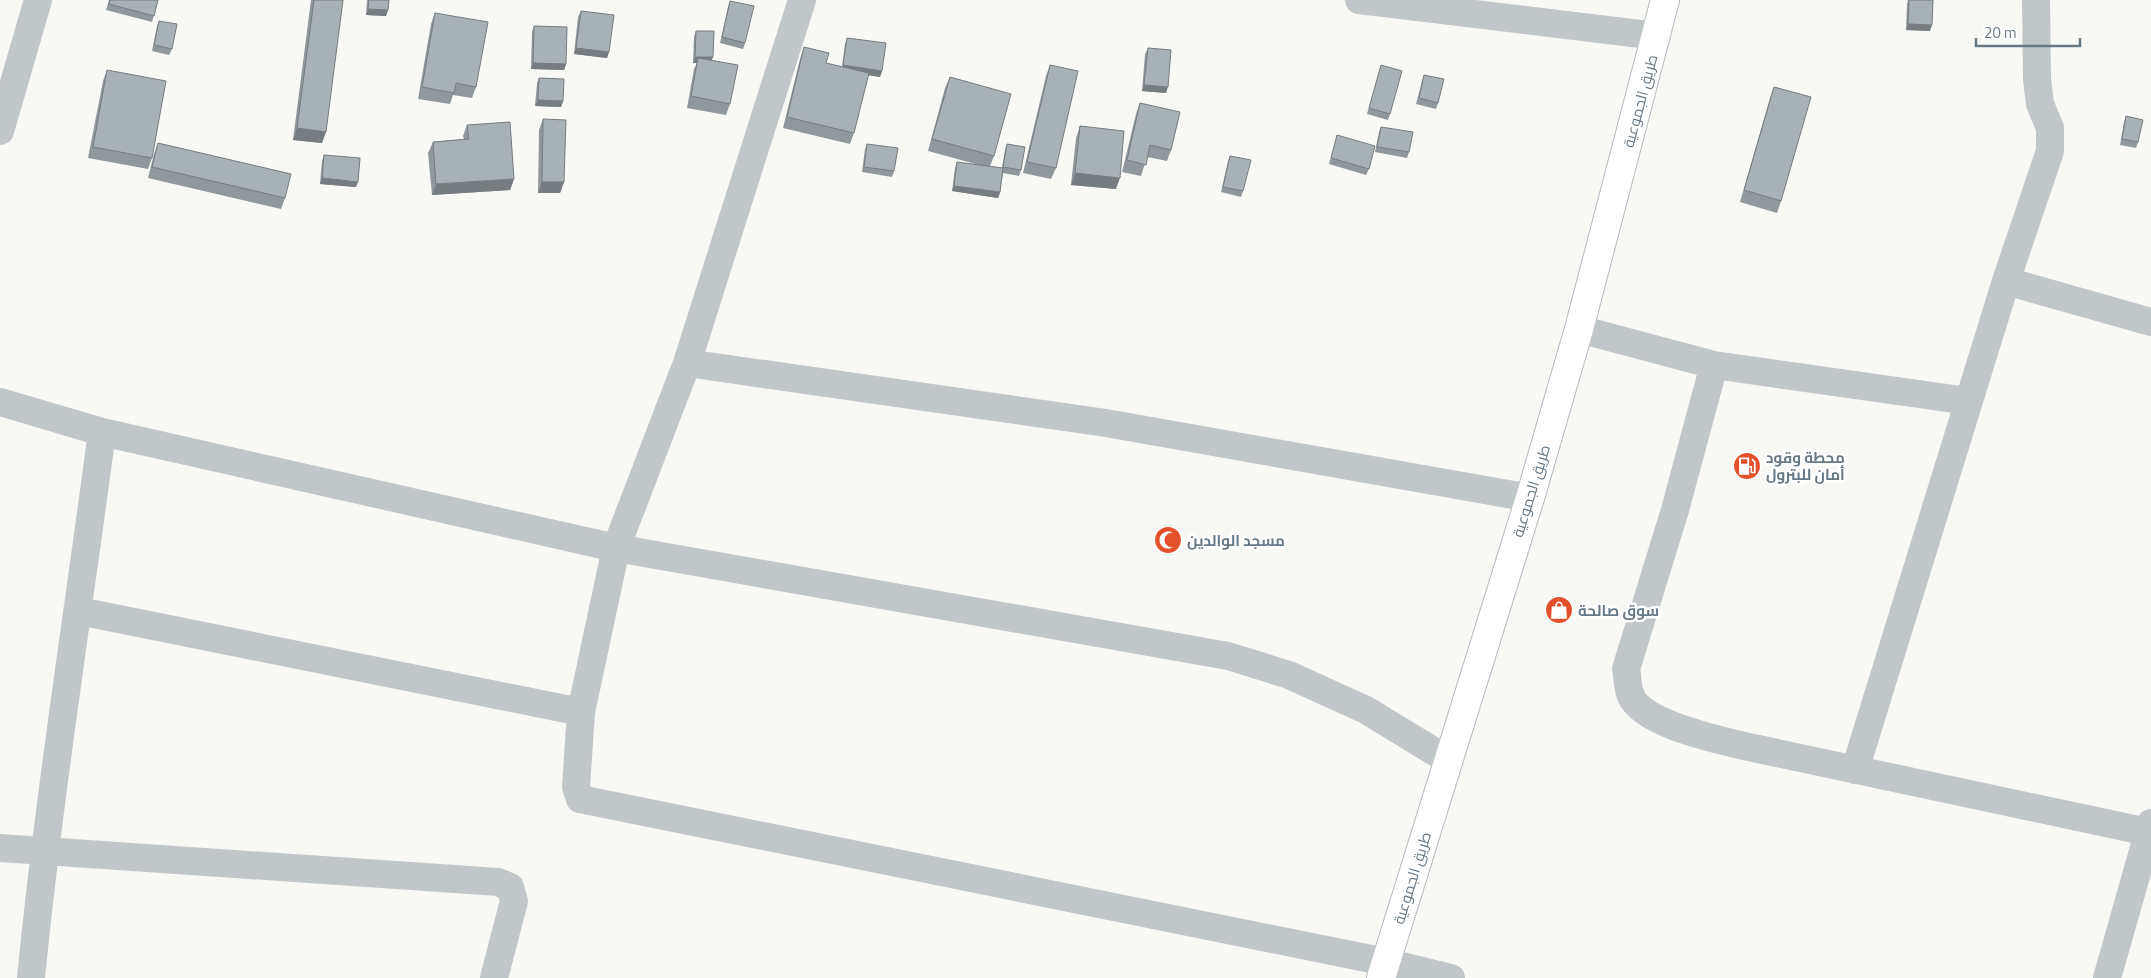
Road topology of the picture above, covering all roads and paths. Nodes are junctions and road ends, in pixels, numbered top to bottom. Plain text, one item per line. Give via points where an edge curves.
1 (38, 0) edge
2 (802, 0) edge
3 (1359, 0) edge
4 (1665, 0) edge
5 (2036, 0) edge
6 (1657, 36) junction
7 (0, 132) edge
8 (2006, 281) junction
9 (2151, 322) edge
10 (1579, 329) junction
11 (687, 363) junction
12 (1714, 365) junction
13 (1968, 401) junction
14 (0, 402) edge
15 (102, 432) junction
16 (1530, 498) junction
17 (616, 548) junction
18 (79, 611) junction
19 (580, 712) junction
20 (1448, 760) junction
21 (1855, 770) junction
22 (2150, 827) edge
23 (0, 848) edge
24 (43, 851) junction
25 (1383, 970) edge
26 (31, 978) edge
27 (494, 978) edge
28 (1451, 978) edge
29 (2107, 978) edge

1 - 7 street
2 - 11 street
3 - 6 street
4 - 6 main road, طريق الجموعية
5 - 8 street via 2037,79 2040,104 2050,128 2050,151
6 - 10 main road, طريق الجموعية
8 - 9 street
8 - 13 street
10 - 12 street
10 - 16 main road, طريق الجموعية
11 - 16 street via 1106,423
11 - 17 street
12 - 13 street
12 - 21 street via 1675,510 1626,669 1631,696 1643,712 1693,734
13 - 21 street
14 - 15 street
15 - 17 street
15 - 18 street
16 - 20 main road, طريق الجموعية
17 - 19 street
17 - 20 street via 1228,656 1289,675 1366,710
18 - 19 street
18 - 24 street
19 - 25 street via 576,787 580,799
20 - 25 main road, طريق الجموعية
21 - 22 street
22 - 29 street
23 - 24 street
24 - 26 street
24 - 27 street via 498,882 510,887 514,901
25 - 28 street

